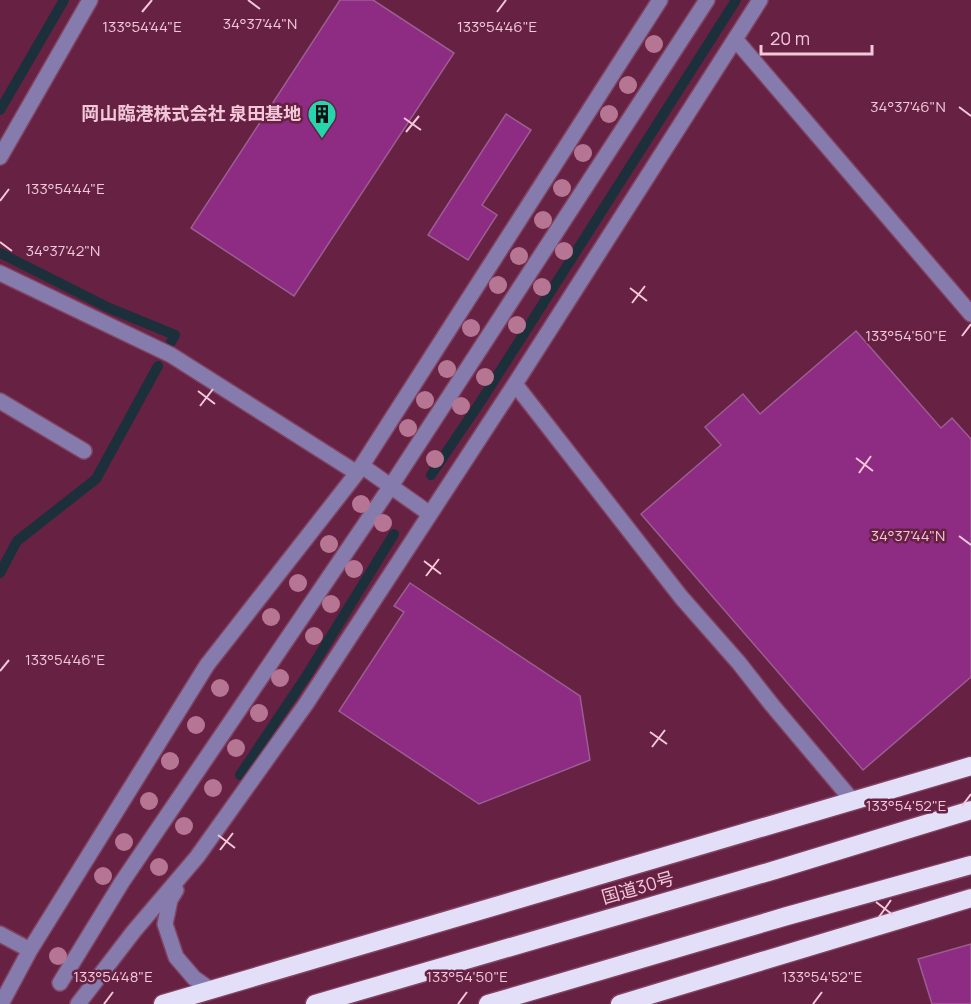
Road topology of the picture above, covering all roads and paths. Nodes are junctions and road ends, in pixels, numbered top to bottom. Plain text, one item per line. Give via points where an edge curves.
1 (90, 0) edge
2 (660, 0) edge
3 (707, 0) edge
4 (760, 0) edge
5 (735, 39) junction
6 (0, 157) edge
7 (0, 273) edge
8 (971, 314) edge
9 (514, 384) junction
10 (0, 401) edge
11 (84, 451) dead end
12 (360, 469) junction
13 (391, 486) junction
14 (430, 514) junction
15 (971, 766) edge
16 (852, 800) junction
17 (971, 810) edge
18 (197, 857) junction
19 (971, 865) edge
20 (971, 898) edge
21 (0, 934) edge
22 (30, 950) junction
23 (60, 983) dead end
24 (211, 990) junction
25 (1, 1004) edge
26 (78, 1004) edge
27 (163, 1004) edge
28 (315, 1004) edge
29 (488, 1004) edge
30 (620, 1004) edge

1 - 6 street
2 - 12 street
3 - 13 street
4 - 5 street
5 - 8 street
5 - 9 street
7 - 12 street via 171,355
9 - 14 street
9 - 16 street via 681,597
10 - 11 street
12 - 13 street
12 - 22 street via 207,665
13 - 14 street
13 - 23 street via 122,882
14 - 18 street via 306,704
15 - 16 highway
16 - 24 highway
17 - 28 highway, 国道30号
18 - 24 street via 170,900 165,924 176,957
18 - 26 street
19 - 29 highway
20 - 30 highway
21 - 22 street
22 - 25 street
24 - 27 highway

